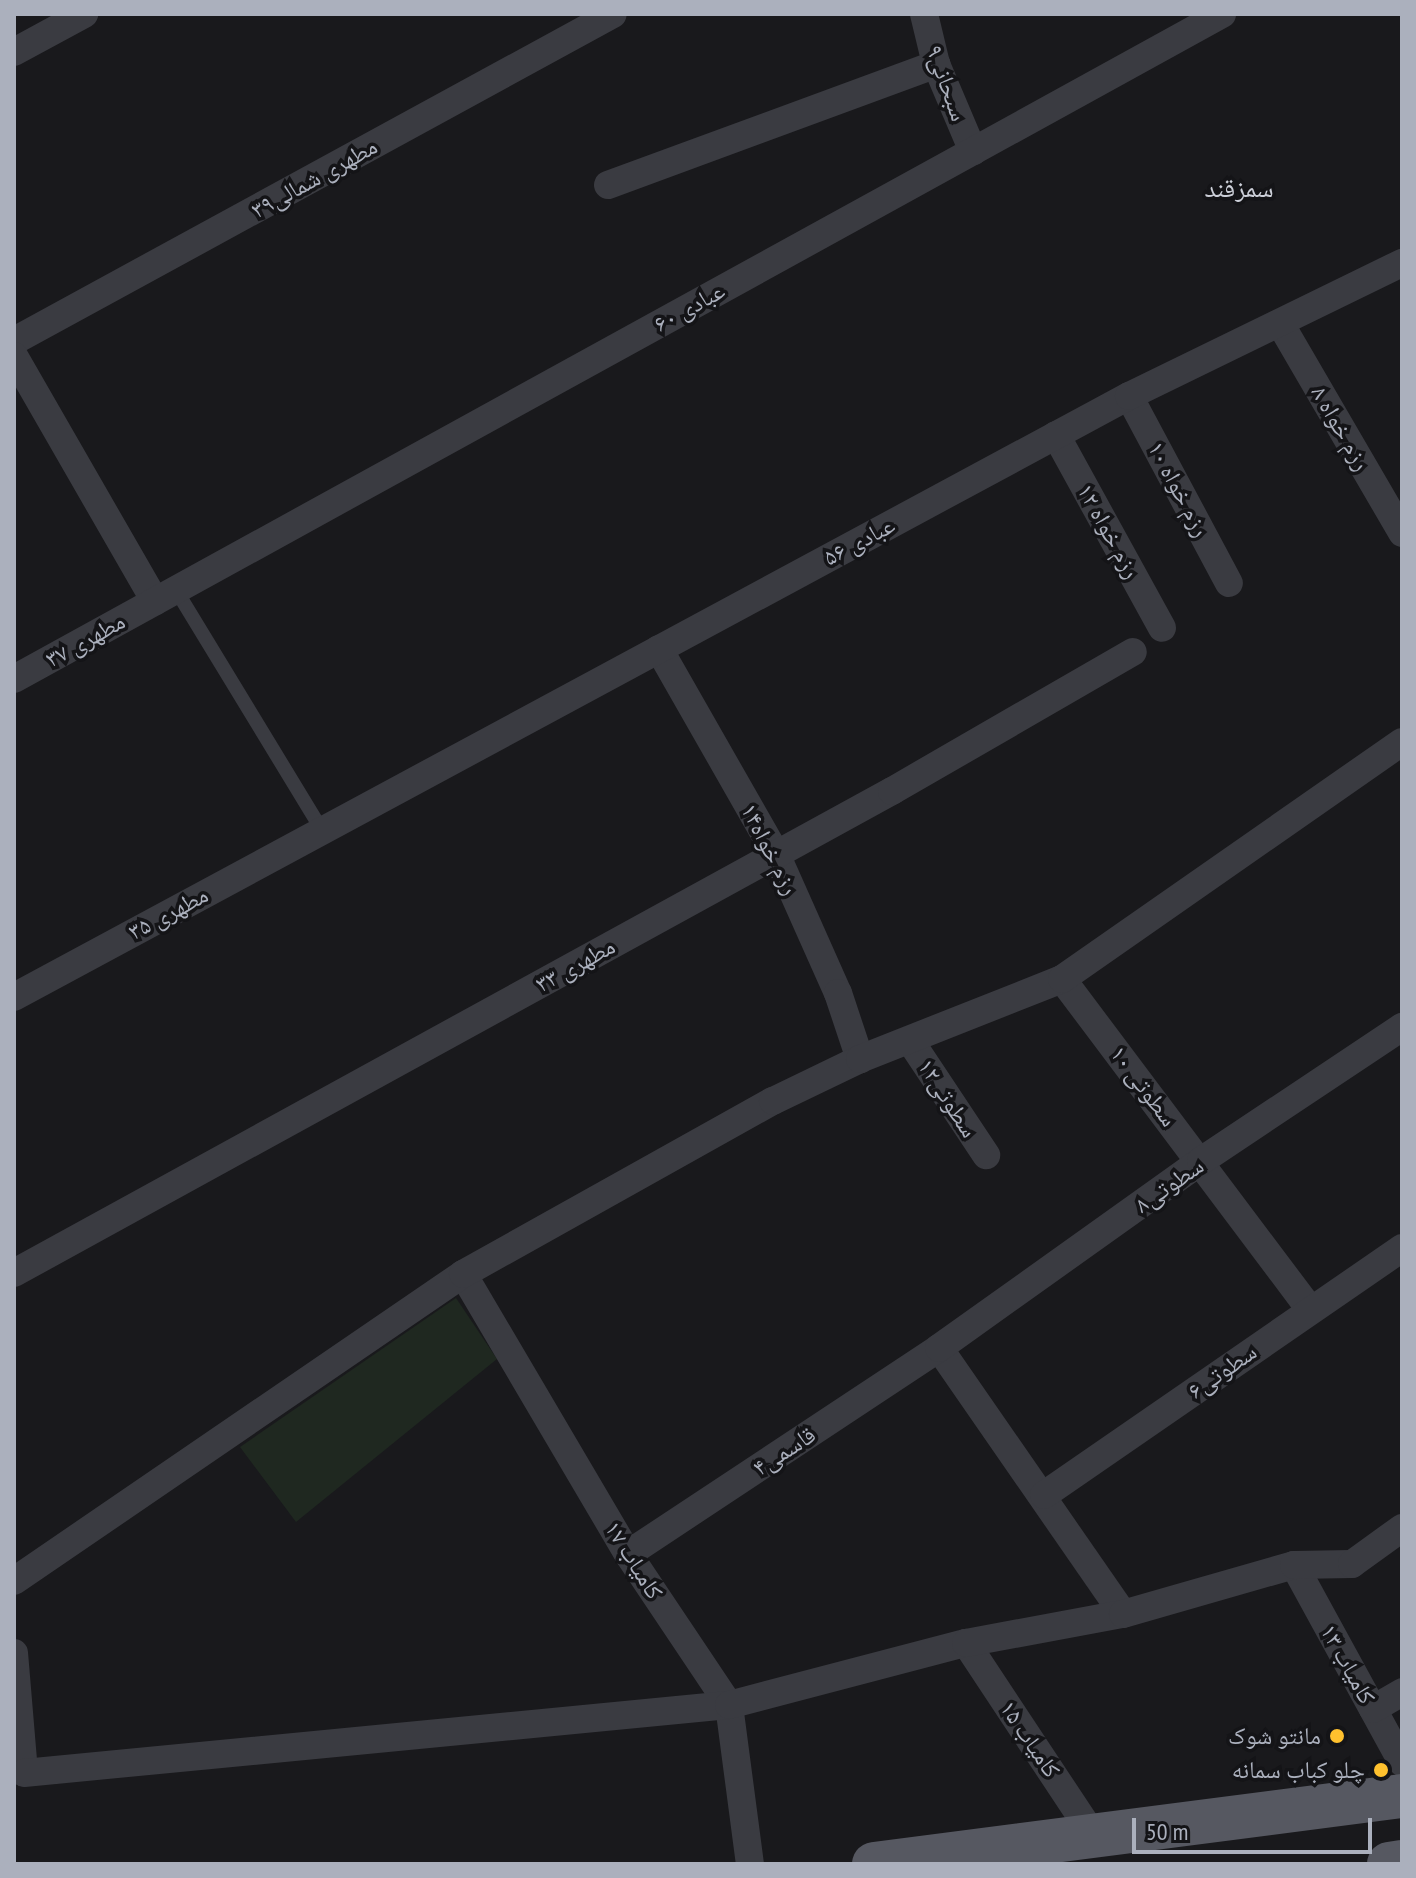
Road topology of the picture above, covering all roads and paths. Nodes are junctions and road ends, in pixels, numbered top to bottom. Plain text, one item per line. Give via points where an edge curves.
1 (84, 14) edge
2 (613, 14) edge
3 (924, 14) edge
4 (1222, 14) edge
5 (14, 52) edge
6 (936, 64) junction
7 (973, 151) junction
8 (608, 185) dead end
9 (1402, 263) edge
10 (1280, 323) junction
11 (14, 341) edge
12 (14, 356) edge
13 (1129, 396) junction
14 (1056, 435) junction
15 (1402, 533) edge
16 (1229, 583) dead end
17 (166, 595) junction
18 (1162, 628) dead end
19 (659, 649) junction
20 (1133, 652) dead end
21 (14, 679) edge
22 (1402, 742) edge
23 (322, 830) junction
24 (776, 854) junction
25 (1062, 979) junction
26 (14, 997) edge
27 (1402, 1027) edge
28 (911, 1042) junction
29 (860, 1059) junction
30 (986, 1155) dead end
31 (1201, 1161) junction
32 (1402, 1248) edge
33 (16, 1267) edge
34 (463, 1274) junction
35 (1310, 1309) junction
36 (939, 1348) junction
37 (1044, 1495) junction
38 (1402, 1528) edge
39 (628, 1554) junction
40 (1294, 1565) junction
41 (14, 1581) edge
42 (1123, 1614) junction
43 (966, 1643) junction
44 (14, 1653) edge
45 (1402, 1692) edge
46 (729, 1705) junction
47 (1373, 1709) junction
48 (1402, 1762) edge
49 (1402, 1796) edge
50 (1093, 1835) junction
51 (1402, 1862) edge
52 (750, 1864) edge
53 (874, 1864) edge
54 (1389, 1864) edge

1 - 5 street
2 - 11 street, مطهری شمالی۳۹
3 - 6 street, سبحانی۹
4 - 7 street, عبادی ۶۰
6 - 7 street, سبحانی۹
6 - 8 street
7 - 17 street, عبادی ۶۰
9 - 10 street, عبادی ۵۶
10 - 13 street, عبادی ۵۶
10 - 15 street, رزم خواه ۸
12 - 17 street
13 - 14 street, عبادی ۵۶
13 - 16 street, رزم خواه ۱۰
14 - 18 street, رزم خواه ۱۲
14 - 19 street, عبادی ۵۶
17 - 21 street, مطهری ۳۷
17 - 23 lane
19 - 23 street, عبادی ۵۶
19 - 24 street, رزم خواه۱۴
20 - 24 street, مطهری ۳۳
22 - 25 street
23 - 26 street, مطهری ۳۵
24 - 29 street, رزم خواه۱۴ via 838,993
24 - 33 street, مطهری ۳۳
25 - 28 street
25 - 31 street, سطوتی ۱۰
27 - 31 street, سطوتی۸
28 - 29 street
28 - 30 street, سطوتی۱۲
29 - 34 street
31 - 35 street, سطوتی ۱۰
31 - 36 street, سطوتی۸
32 - 35 street, سطوتی۶
34 - 39 street, کامیاب ۱۷
34 - 41 street
35 - 37 street, سطوتی۶
36 - 37 street
36 - 39 street, قاسمی۴
37 - 42 street
38 - 40 street via 1352,1564
39 - 46 street, کامیاب ۱۷
40 - 42 street
40 - 47 street, کامیاب ۱۳
42 - 43 street
43 - 46 street
43 - 50 street, کامیاب ۱۵
44 - 46 street via 24,1773
45 - 47 street
46 - 52 street, کامیاب ۱۷
47 - 48 street, کامیاب ۱۳
49 - 50 main road
50 - 53 main road
51 - 54 main road

